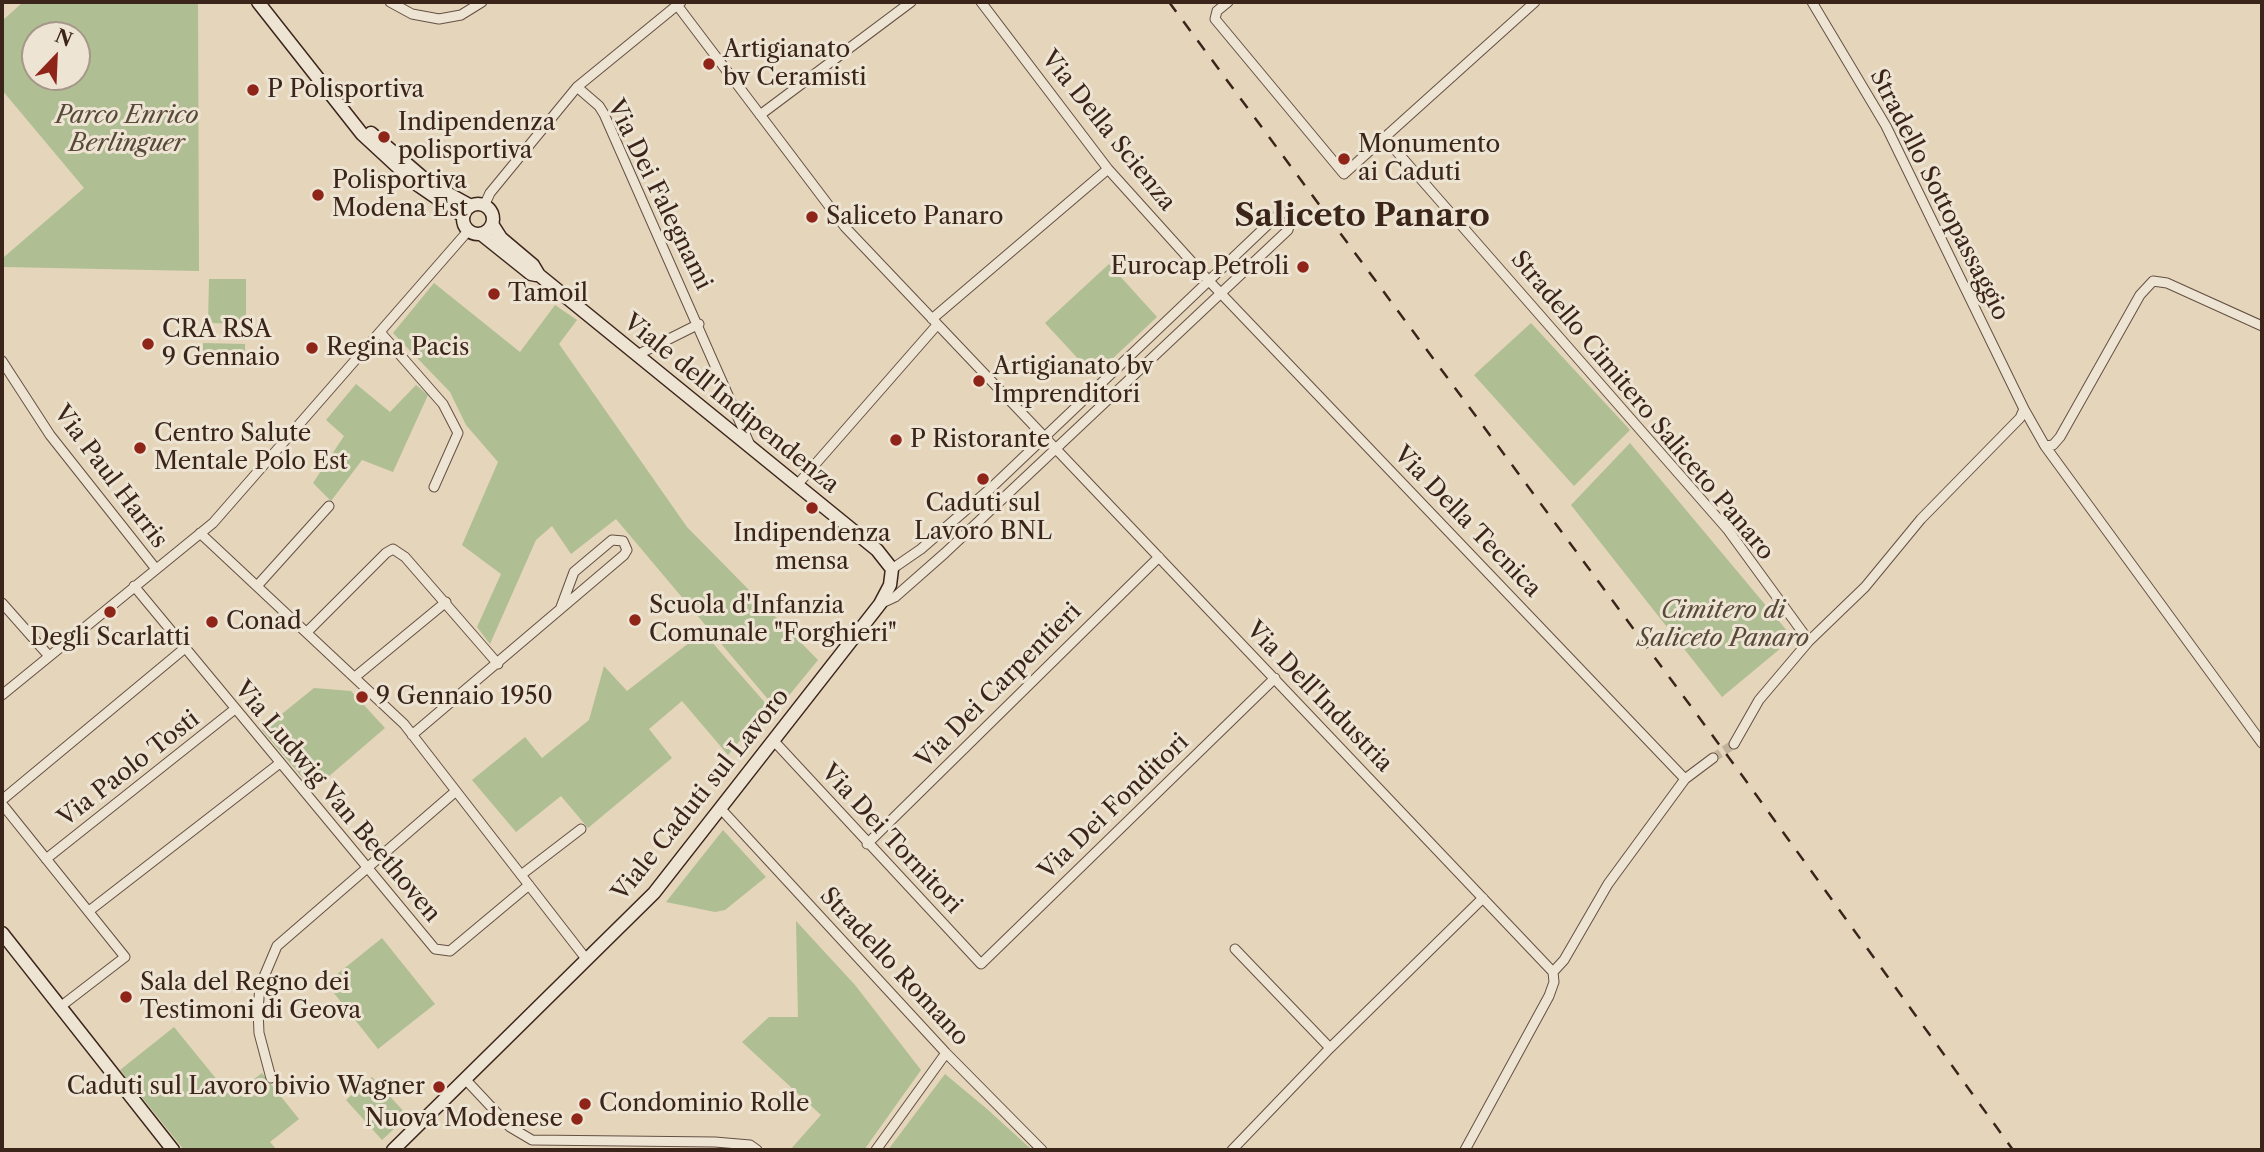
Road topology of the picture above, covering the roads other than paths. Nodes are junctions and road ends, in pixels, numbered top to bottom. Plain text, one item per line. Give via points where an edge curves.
1 (258, 2) edge
2 (390, 2) edge
3 (482, 2) edge
4 (911, 2) edge
5 (981, 2) edge
6 (1228, 2) edge
7 (1535, 2) edge
8 (1812, 2) edge
9 (679, 4) edge
10 (577, 87) junction
11 (760, 116) junction
12 (1384, 137) junction
13 (1108, 169) junction
14 (473, 209) junction
15 (492, 224) junction
16 (475, 232) junction
17 (539, 275) junction
18 (1209, 281) junction
19 (1221, 293) junction
20 (934, 322) junction
21 (699, 324) junction
22 (2262, 326) edge
23 (380, 332) junction
24 (637, 355) junction
25 (2, 361) edge
26 (2024, 409) junction
27 (1044, 437) junction
28 (2045, 446) junction
29 (750, 447) junction
30 (1055, 448) junction
31 (797, 485) junction
32 (434, 487) dead end
33 (330, 506) dead end
34 (200, 533) junction
35 (1159, 556) junction
36 (156, 569) junction
37 (892, 569) junction
38 (134, 586) junction
39 (257, 586) junction
40 (446, 602) junction
41 (2, 603) edge
42 (880, 604) junction
43 (561, 607) junction
44 (307, 632) junction
45 (1809, 641) junction
46 (186, 648) junction
47 (49, 656) junction
48 (498, 664) junction
49 (355, 677) junction
50 (1275, 678) junction
51 (2, 695) edge
52 (235, 709) junction
53 (412, 735) junction
54 (774, 740) junction
55 (1734, 744) tunnel mouth
56 (2262, 744) edge
57 (1713, 758) tunnel mouth
58 (280, 763) junction
59 (1685, 779) junction
60 (456, 791) junction
61 (2, 802) edge
62 (720, 808) junction
63 (581, 829) dead end
64 (867, 844) junction
65 (46, 859) junction
66 (368, 867) junction
67 (521, 875) junction
68 (529, 885) junction
69 (1483, 898) junction
70 (89, 911) junction
71 (2, 933) edge
72 (1235, 949) dead end
73 (587, 960) junction
74 (981, 964) joint
75 (1553, 972) junction
76 (60, 1007) junction
77 (1330, 1048) junction
78 (946, 1053) junction
79 (271, 1078) dead end
80 (466, 1080) junction
81 (173, 1150) edge
82 (393, 1150) edge
83 (757, 1150) edge
84 (876, 1150) edge
85 (1042, 1150) edge
86 (1232, 1150) edge
87 (1465, 1150) edge

1 - 14 street via 381,154 415,183
2 - 3 street via 412,14 439,19 461,15
4 - 11 street
5 - 13 street, Via Della Scienza
6 - 12 street via 1215,19 1344,174
7 - 12 street
8 - 26 street, Stradello Sottopassaggio via 1886,126
9 - 10 street
9 - 11 street
10 - 14 street
10 - 21 street, Via Dei Falegnami via 604,114
11 - 20 street via 845,227
12 - 45 street, Stradello Cimitero Saliceto Panaro via 1728,530
13 - 18 street, Via Della Scienza
13 - 20 street
14 - 15 street, Viale dell'Indipendenza via 491,211
14 - 16 street
15 - 16 street
15 - 17 street, Viale dell'Indipendenza
16 - 17 street, Viale dell'Indipendenza via 531,274
16 - 23 street, Via Paul Harris
17 - 24 street, Viale dell'Indipendenza
18 - 19 street
18 - 19 street, Viale Caduti sul Lavoro via 1280,213 1291,217 1288,230
18 - 27 street, Viale Caduti sul Lavoro
19 - 30 street, Viale Caduti sul Lavoro
19 - 59 street, Via Della Tecnica
20 - 27 street
20 - 31 street
21 - 24 street, Via Dei Falegnami
21 - 29 street, Via Dei Falegnami
22 - 28 street via 2153,281 2140,295 2060,438
23 - 32 street via 443,404 458,433
23 - 34 street, Via Paul Harris via 229,506
24 - 29 street, Viale dell'Indipendenza
25 - 36 street, Via Paul Harris via 50,435
26 - 28 street, Stradello Sottopassaggio
26 - 45 street via 1864,587
27 - 30 street
27 - 37 street, Viale Caduti sul Lavoro via 921,549
28 - 56 street, Stradello Sottopassaggio
29 - 31 street, Viale dell'Indipendenza
30 - 35 street, Via Dell'Industria
30 - 42 street, Viale Caduti sul Lavoro via 925,571
31 - 37 street, Viale dell'Indipendenza via 877,550
33 - 39 street
34 - 36 street, Via Paul Harris
34 - 39 street
35 - 50 street, Via Dell'Industria
35 - 64 street, Via Dei Carpentieri
36 - 38 street
37 - 42 street, Viale Caduti sul Lavoro
38 - 46 street, Via Ludwig Van Beethoven
38 - 47 street
39 - 44 street
40 - 44 street via 405,557 390,550
40 - 48 street
40 - 49 street
41 - 47 street
42 - 54 street, Viale Caduti sul Lavoro
43 - 43 street via 624,555 623,541 612,540 574,572
43 - 48 street
44 - 49 street
45 - 55 street via 1759,700
46 - 52 street, Via Ludwig Van Beethoven
46 - 61 street
47 - 51 street
48 - 53 street
49 - 53 street
50 - 69 street, Via Dell'Industria
50 - 74 street, Via Dei Fonditori
52 - 58 street, Via Ludwig Van Beethoven
52 - 65 street, Via Paolo Tosti
53 - 60 street
54 - 62 street, Viale Caduti sul Lavoro
54 - 64 street, Via Dei Tornitori
57 - 59 street
58 - 66 street, Via Ludwig Van Beethoven
58 - 70 street
59 - 75 street via 1608,884
60 - 66 street
60 - 67 street
61 - 65 street
62 - 73 street, Viale Caduti sul Lavoro via 654,893
62 - 78 street, Stradello Romano
63 - 67 street
64 - 74 street, Via Dei Tornitori
65 - 70 street
66 - 68 street, Via Ludwig Van Beethoven via 435,949 444,953
66 - 79 street via 286,938 267,966 258,1010
67 - 68 street
68 - 73 street
69 - 75 street, Via Dell'Industria
69 - 77 street
70 - 76 street via 125,957
71 - 76 street
72 - 77 street
73 - 80 street, Viale Caduti sul Lavoro
75 - 87 street via 1549,996
76 - 81 street
77 - 86 street
78 - 84 street
78 - 85 street, Stradello Romano
80 - 82 street, Viale Caduti sul Lavoro
80 - 83 street via 510,1127 532,1140 715,1142 750,1145

